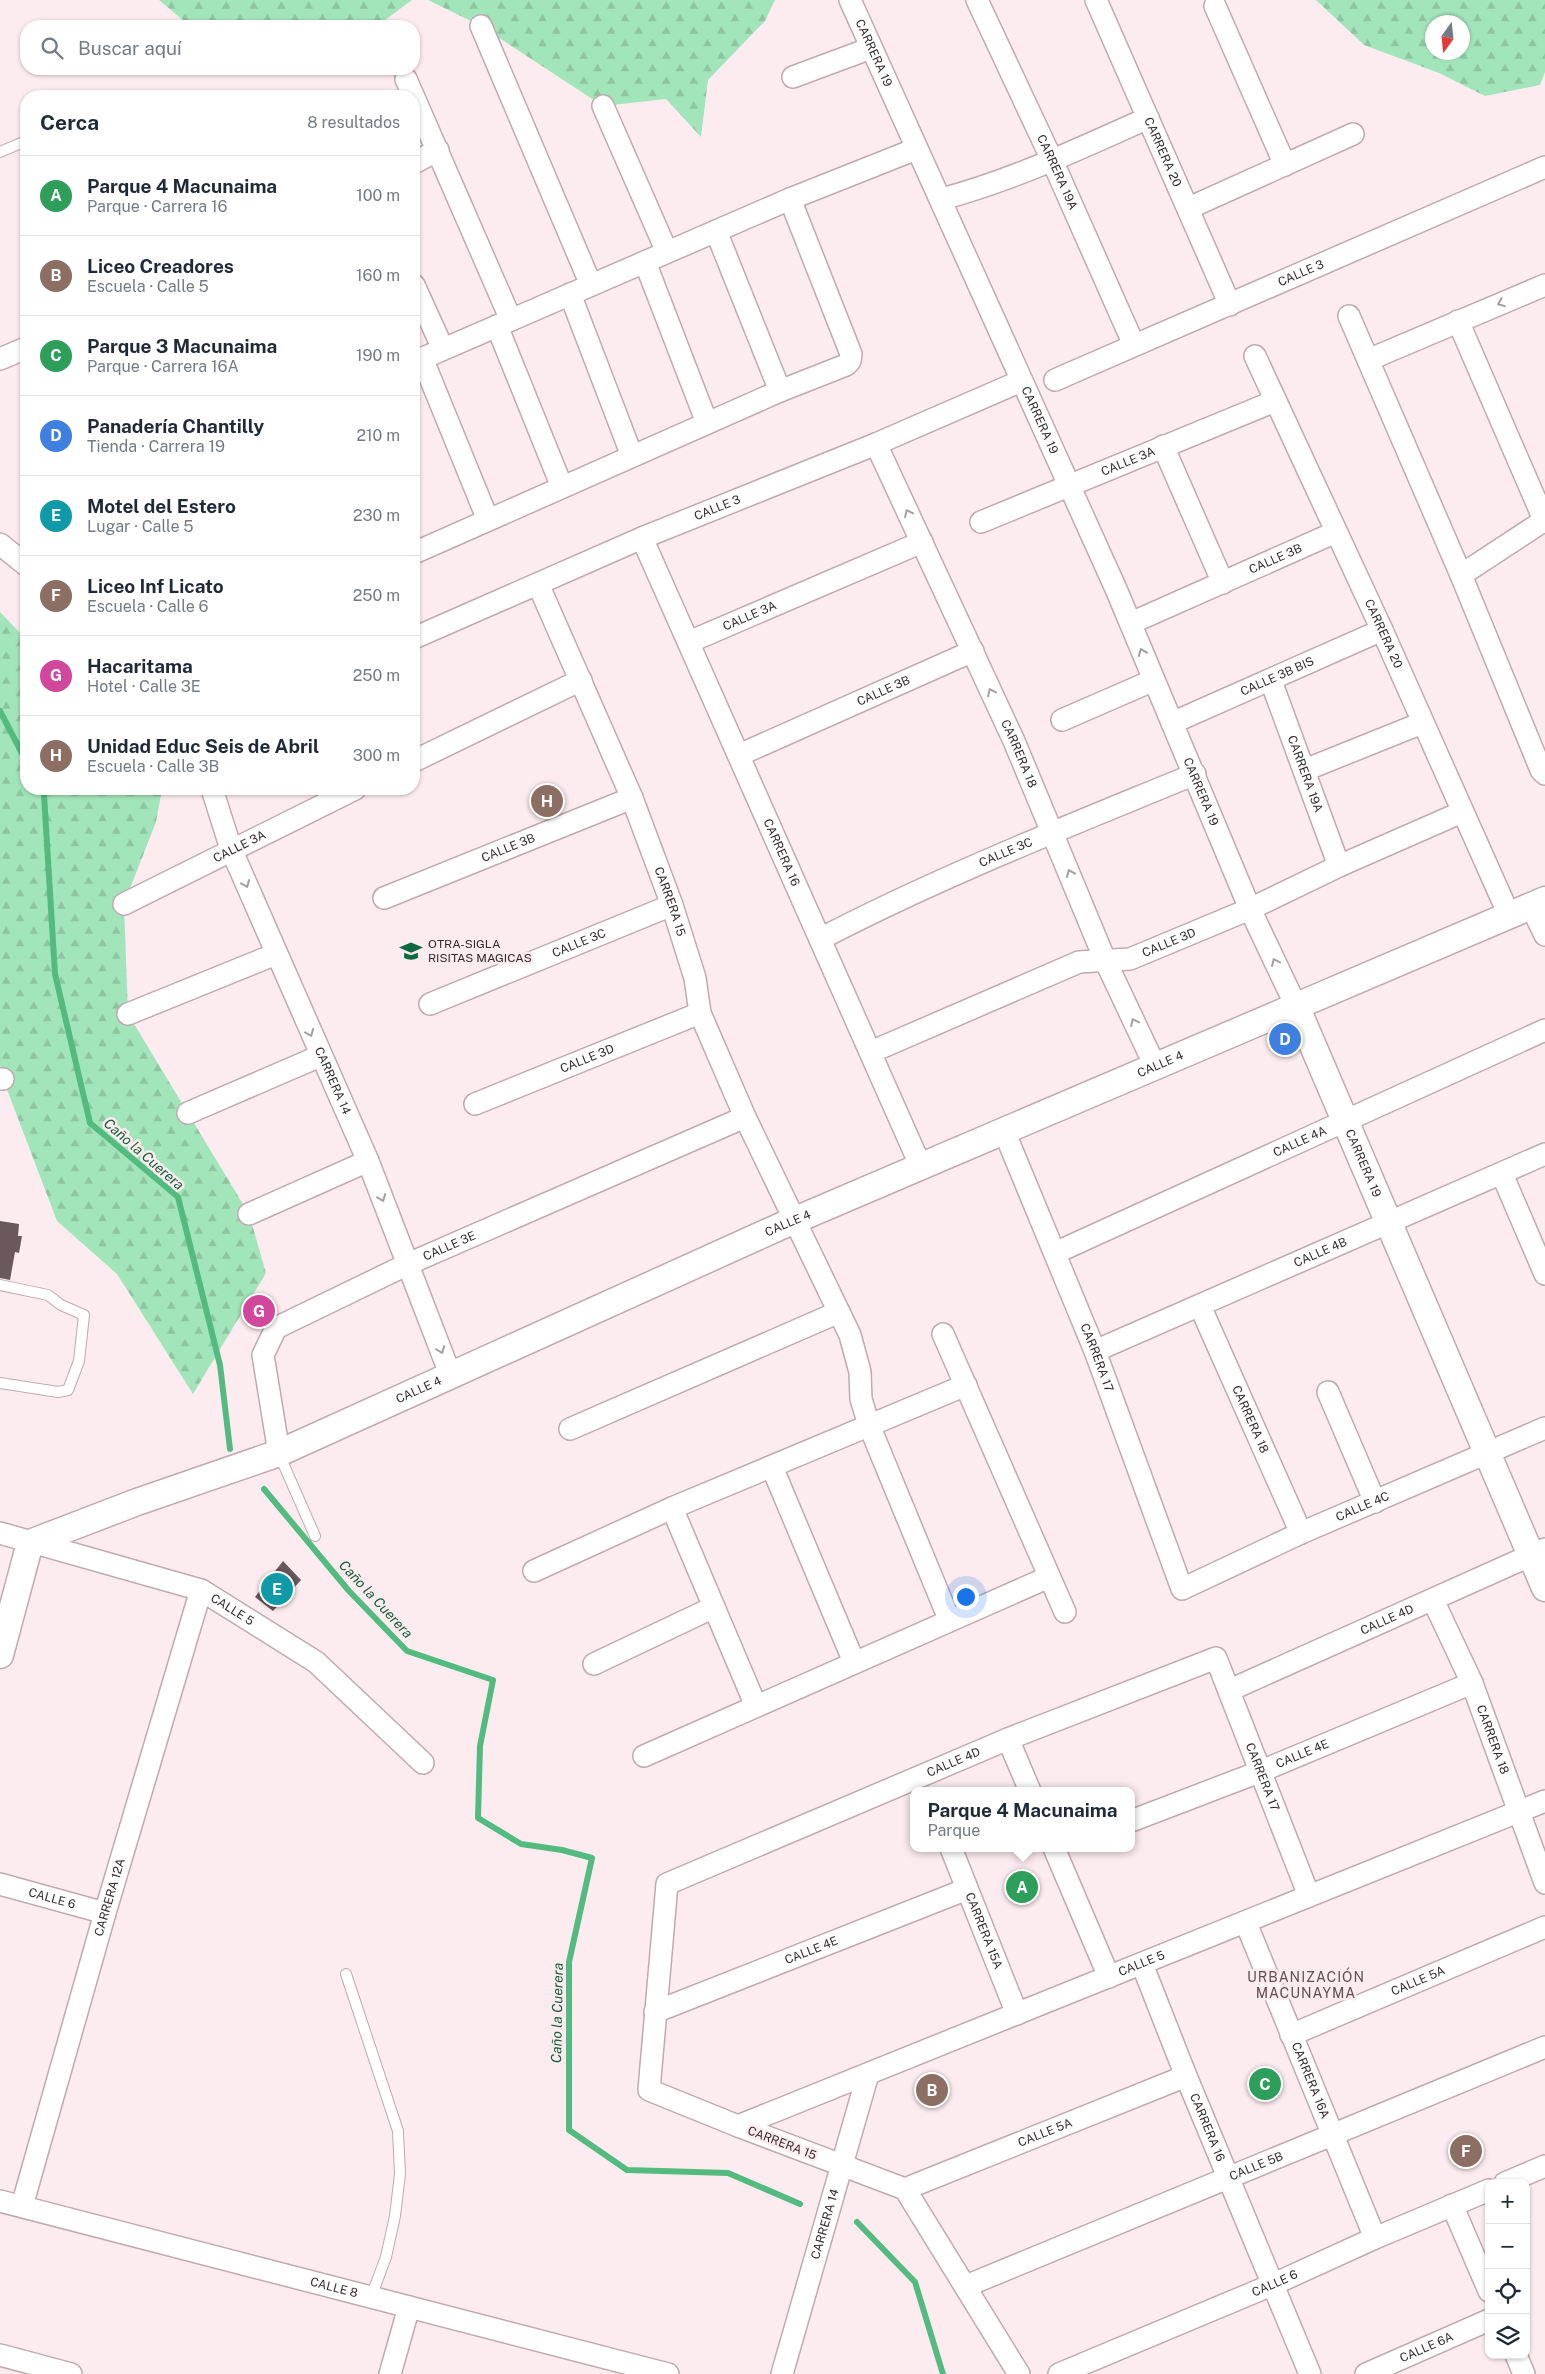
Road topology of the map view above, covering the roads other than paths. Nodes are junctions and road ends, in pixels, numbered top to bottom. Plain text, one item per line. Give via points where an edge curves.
1 (850, 0) edge
2 (977, 0) edge
3 (1096, 0) edge
4 (1216, 6) dead end
5 (481, 26) dead end
6 (871, 48) junction
7 (793, 77) dead end
8 (406, 79) dead end
9 (411, 90) edge
10 (603, 106) dead end
11 (420, 110) edge
12 (1148, 118) junction
13 (1353, 134) dead end
14 (20, 144) edge
15 (916, 148) junction
16 (438, 150) junction
17 (0, 152) edge
18 (420, 160) edge
19 (1052, 160) junction
20 (1285, 165) junction
21 (1545, 168) edge
22 (790, 199) junction
23 (942, 199) junction
24 (1189, 208) junction
25 (716, 231) junction
26 (667, 252) junction
27 (645, 262) junction
28 (591, 285) junction
29 (1545, 285) edge
30 (570, 294) junction
31 (420, 298) edge
32 (1230, 305) junction
33 (1349, 316) dead end
34 (1458, 321) junction
35 (504, 323) junction
36 (1134, 345) junction
37 (443, 349) junction
38 (20, 351) edge
39 (1254, 356) dead end
40 (0, 359) edge
41 (420, 359) edge
42 (1368, 360) junction
43 (420, 365) edge
44 (1055, 380) dead end
45 (1021, 381) junction
46 (780, 391) junction
47 (1275, 401) junction
48 (707, 423) junction
49 (876, 444) junction
50 (1163, 446) junction
51 (632, 456) junction
52 (1068, 485) junction
53 (562, 487) junction
54 (488, 520) junction
55 (1545, 521) edge
56 (981, 522) dead end
57 (1336, 532) junction
58 (642, 538) junction
59 (922, 542) junction
60 (0, 544) edge
61 (420, 550) edge
62 (20, 560) edge
63 (1461, 574) junction
64 (1223, 583) junction
65 (538, 584) junction
66 (1131, 623) junction
67 (1382, 630) junction
68 (420, 635) edge
69 (690, 642) junction
70 (972, 651) junction
71 (581, 680) junction
72 (1154, 680) junction
73 (1271, 681) junction
74 (1062, 720) dead end
75 (1422, 722) junction
76 (1172, 723) junction
77 (739, 755) junction
78 (420, 758) edge
79 (1305, 770) junction
80 (1195, 774) junction
81 (1545, 774) edge
82 (214, 795) edge
83 (342, 795) edge
84 (632, 798) junction
85 (1462, 812) junction
86 (1053, 832) junction
87 (231, 848) junction
88 (1339, 866) junction
89 (384, 898) dead end
90 (124, 904) dead end
91 (672, 906) junction
92 (1528, 907) edge
93 (1250, 909) junction
94 (1545, 935) edge
95 (820, 939) junction
96 (276, 954) junction
97 (1105, 960) junction
98 (430, 1004) dead end
99 (1296, 1006) junction
100 (700, 1013) junction
101 (128, 1014) dead end
102 (1545, 1030) edge
103 (870, 1052) junction
104 (320, 1056) junction
105 (1155, 1066) junction
106 (475, 1104) dead end
107 (188, 1113) dead end
108 (745, 1117) junction
109 (1345, 1121) junction
110 (1004, 1131) junction
111 (1545, 1154) edge
112 (368, 1160) junction
113 (921, 1167) junction
114 (1502, 1174) junction
115 (249, 1214) dead end
116 (796, 1220) junction
117 (1389, 1224) junction
118 (1055, 1254) junction
119 (408, 1264) junction
120 (1545, 1274) edge
121 (0, 1285) edge
122 (1200, 1306) junction
123 (839, 1312) junction
124 (943, 1334) dead end
125 (1095, 1351) junction
126 (450, 1374) junction
127 (0, 1384) edge
128 (966, 1386) junction
129 (1328, 1392) dead end
130 (869, 1424) junction
131 (1545, 1428) edge
132 (570, 1429) dead end
133 (279, 1453) junction
134 (1487, 1454) junction
135 (772, 1467) junction
136 (1376, 1502) junction
137 (672, 1508) junction
138 (0, 1533) edge
139 (1301, 1533) junction
140 (315, 1536) dead end
141 (30, 1543) junction
142 (1538, 1551) edge
143 (534, 1571) dead end
144 (1049, 1577) junction
145 (1545, 1588) edge
146 (1182, 1589) joint
147 (201, 1590) junction
148 (1433, 1600) junction
149 (714, 1607) junction
150 (1065, 1612) dead end
151 (949, 1619) junction
152 (0, 1655) edge
153 (1216, 1658) joint
154 (854, 1662) junction
155 (594, 1664) dead end
156 (1472, 1683) junction
157 (1230, 1690) junction
158 (756, 1706) junction
159 (1008, 1739) junction
160 (644, 1756) dead end
161 (423, 1763) dead end
162 (1259, 1772) junction
163 (925, 1784) edge
164 (1028, 1787) edge
165 (910, 1790) edge
166 (1545, 1800) edge
167 (1519, 1811) junction
168 (1135, 1820) edge
169 (953, 1852) edge
170 (1058, 1852) edge
171 (1545, 1883) edge
172 (0, 1884) edge
173 (666, 1884) joint
174 (967, 1889) junction
175 (1309, 1896) junction
176 (105, 1912) junction
177 (1246, 1923) junction
178 (1545, 1927) edge
179 (1142, 1964) junction
180 (346, 1974) dead end
181 (1109, 1976) junction
182 (655, 2012) junction
183 (1017, 2014) junction
184 (1291, 2035) junction
185 (1545, 2047) edge
186 (868, 2074) junction
187 (1186, 2076) junction
188 (738, 2126) junction
189 (1334, 2135) junction
190 (842, 2165) junction
191 (1545, 2166) edge
192 (1229, 2177) junction
193 (1514, 2179) edge
194 (906, 2189) junction
195 (1485, 2192) edge
196 (0, 2201) edge
197 (1452, 2205) junction
198 (22, 2206) junction
199 (1375, 2238) junction
200 (1485, 2282) edge
201 (1274, 2284) junction
202 (966, 2286) junction
203 (371, 2297) junction
204 (409, 2307) junction
205 (1485, 2322) edge
206 (0, 2355) edge
207 (1518, 2359) edge
208 (71, 2374) edge
209 (390, 2374) edge
210 (668, 2374) edge
211 (782, 2374) edge
212 (1019, 2374) edge
213 (1059, 2374) edge
214 (1310, 2374) edge
215 (1366, 2374) edge
216 (1524, 2374) edge

1 - 6 street, CARRERA 19
2 - 19 street, CARRERA 19A
3 - 12 street, CARRERA 20
4 - 20 street
5 - 28 street
6 - 7 street
6 - 15 street, CARRERA 19
8 - 9 street
10 - 26 street
11 - 16 street
12 - 19 street
12 - 24 street, CARRERA 20
13 - 20 street
14 - 17 lane
15 - 22 street
15 - 23 street, CARRERA 19
16 - 18 street
16 - 35 street
19 - 23 street
19 - 36 street, CARRERA 19A
20 - 24 street
21 - 32 street, CALLE 3
22 - 25 street
22 - 46 street via 851,354 846,365
23 - 45 street, CARRERA 19
24 - 32 street, CARRERA 20
25 - 26 street
25 - 46 street
26 - 27 street
27 - 28 street
27 - 48 street
28 - 30 street
29 -> 34 street
30 - 35 street
30 - 51 street
31 - 37 street
32 - 36 street, CALLE 3
33 - 42 street
34 - 42 street
34 - 55 street
35 - 37 street
35 - 53 street
36 - 44 street, CALLE 3
37 - 41 street
38 - 40 street
39 - 47 street, CARRERA 20
42 - 63 street
43 - 54 street
45 - 49 street, CALLE 3
45 - 52 street, CARRERA 19
46 - 48 street
47 - 50 street, CALLE 3A
47 - 57 street, CARRERA 20
48 - 51 street
49 - 58 street, CALLE 3
59 -> 49 street, CARRERA 18
50 - 52 street, CALLE 3A
50 - 64 street
51 - 53 street
52 - 56 street, CALLE 3A
52 - 66 street, CARRERA 19
53 - 54 street
54 - 61 street
55 - 63 street
57 - 64 street, CALLE 3B
57 - 67 street, CARRERA 20
58 - 65 street, CALLE 3
58 - 69 street, CARRERA 16
59 - 69 street, CALLE 3A
59 - 70 street, CARRERA 18
60 - 62 street
63 - 81 street
64 - 66 street, CALLE 3B
65 - 68 street, CALLE 3
65 - 71 street, CARRERA 15
72 -> 66 street, CARRERA 19
67 - 73 street, CALLE 3B BIS
67 - 75 street, CARRERA 20
69 - 77 street, CARRERA 16
70 - 77 street, CALLE 3B
86 -> 70 street, CARRERA 18
71 - 78 street
71 - 84 street, CARRERA 15
72 - 74 street
72 - 76 street, CARRERA 19
73 - 76 street, CALLE 3B BIS
73 - 79 street, CARRERA 19A
75 - 79 street
75 - 85 street, CARRERA 20
76 - 80 street, CARRERA 19
77 - 95 street, CARRERA 16
79 - 88 street, CARRERA 19A
80 - 86 street, CALLE 3C
80 - 93 street, CARRERA 19
82 - 87 street, CARRERA 14
83 - 87 street, CALLE 3A
84 - 89 street, CALLE 3B
84 - 91 street, CARRERA 15
85 - 88 street, CALLE 3D
85 - 92 street, CARRERA 20
86 - 95 street, CALLE 3C via 878,909
97 -> 86 street, CARRERA 18
87 - 90 street, CALLE 3A
87 -> 96 street, CARRERA 14
88 - 93 street, CALLE 3D
91 - 98 street, CALLE 3C
91 - 100 street, CARRERA 15 via 695,978
92 - 94 street, CARRERA 20
92 - 99 street, CALLE 4
93 - 97 street, CALLE 3D via 1130,959
99 -> 93 street, CARRERA 19
95 - 103 street, CARRERA 16
96 - 101 street
96 -> 104 street, CARRERA 14
97 - 103 street, CALLE 3D via 1079,962
105 -> 97 street, CARRERA 18
99 - 105 street, CALLE 4
99 - 109 street, CARRERA 19
100 - 106 street, CALLE 3D
100 - 108 street, CARRERA 15
102 - 109 street, CALLE 4A
103 - 113 street, CARRERA 16
104 - 107 street
104 - 112 street, CARRERA 14
105 - 110 street, CALLE 4
108 - 116 street, CARRERA 15
108 - 119 street, CALLE 3E
109 - 117 street, CARRERA 19
109 - 118 street, CALLE 4A
110 - 113 street, CALLE 4
110 - 118 street, CARRERA 17
111 - 114 street, CALLE 4B
112 - 115 street
112 -> 119 street, CARRERA 14
113 - 116 street, CALLE 4
114 - 117 street, CALLE 4B
114 - 120 street
116 - 123 street, CARRERA 15
116 - 126 street, CALLE 4
117 - 122 street, CALLE 4B
117 - 134 street, CARRERA 19
118 - 125 street, CARRERA 17
119 -> 126 street, CARRERA 14
119 - 133 street, CALLE 3E via 276,1328 263,1356
121 - 127 lane via 48,1295 84,1315 79,1361 68,1390 58,1392
122 - 125 street, CALLE 4B
122 - 139 street, CARRERA 18
123 - 130 street, CARRERA 15 via 850,1334 860,1372 861,1399
123 - 132 street
124 - 128 street
125 - 146 street, CARRERA 17
126 - 133 street, CALLE 4
128 - 130 street
128 - 144 street
129 - 136 street
130 - 135 street
130 - 151 street, CARRERA 15
131 - 134 street, CALLE 4C
133 - 140 lane
133 - 141 street, CALLE 4
134 - 136 street, CALLE 4C
134 - 142 street, CARRERA 19
135 - 137 street
135 - 154 street
136 - 139 street, CALLE 4C
137 - 143 street
137 - 149 street
138 - 141 street, CALLE 5
139 - 146 street, CALLE 4C
141 - 147 street, CALLE 5
141 - 152 street
142 - 145 street, CARRERA 19
142 - 148 street, CALLE 4D
144 - 150 street
144 - 151 street
147 - 161 street, CALLE 5 via 316,1662
147 - 176 street, CARRERA 12A
148 - 156 street, CARRERA 18
148 - 157 street, CALLE 4D
149 - 155 street
149 - 158 street
151 - 154 street
153 - 157 street, CARRERA 17
153 - 159 street, CALLE 4D
154 - 158 street
156 - 162 street, CALLE 4E
156 - 167 street, CARRERA 18
157 - 162 street, CARRERA 17
158 - 160 street
159 - 163 street, CALLE 4D
159 - 164 street
162 - 168 street, CALLE 4E
162 - 175 street, CARRERA 17
165 - 173 street, CALLE 4D
166 - 167 street, CALLE 5
167 - 171 street, CARRERA 18
167 - 175 street, CALLE 5
169 - 174 street, CARRERA 15A
170 - 181 street
172 - 176 street, CALLE 6
173 - 182 street, CARRERA 15
174 - 182 street, CALLE 4E
174 - 183 street, CARRERA 15A
175 - 177 street, CALLE 5
176 - 198 street, CARRERA 12A
177 - 179 street, CALLE 5
177 - 184 street, CARRERA 16A
178 - 184 street, CALLE 5A
179 - 181 street, CALLE 5
179 - 187 street, CARRERA 16
180 - 203 lane via 398,2131 400,2174 395,2216 386,2258
181 - 183 street, CALLE 5
182 - 188 street, CARRERA 15 via 649,2090
183 - 186 street, CALLE 5
184 - 189 street, CARRERA 16A
185 - 189 street, CALLE 5B
186 - 188 street, CALLE 5
186 - 190 street, CARRERA 14
187 - 192 street, CARRERA 16
187 - 194 street, CALLE 5A
188 - 190 street, CARRERA 15
189 - 192 street, CALLE 5B
189 - 199 street, CARRERA 16A
190 - 194 street, CARRERA 15
190 - 211 street, CARRERA 14
191 - 193 street
192 - 201 street, CARRERA 16
192 - 202 street, CALLE 5B
194 - 202 street
195 - 197 street, CALLE 6
196 - 198 street, CALLE 8
197 - 199 street, CALLE 6
197 - 200 street
198 - 203 street, CALLE 8
199 - 201 street, CALLE 6
201 - 213 street, CALLE 6
201 - 214 street, CARRERA 16
202 - 212 street
203 - 204 street, CALLE 8
204 - 209 street
204 - 210 street, CALLE 8
205 - 215 street, CALLE 6A
206 - 208 street
207 - 216 street

